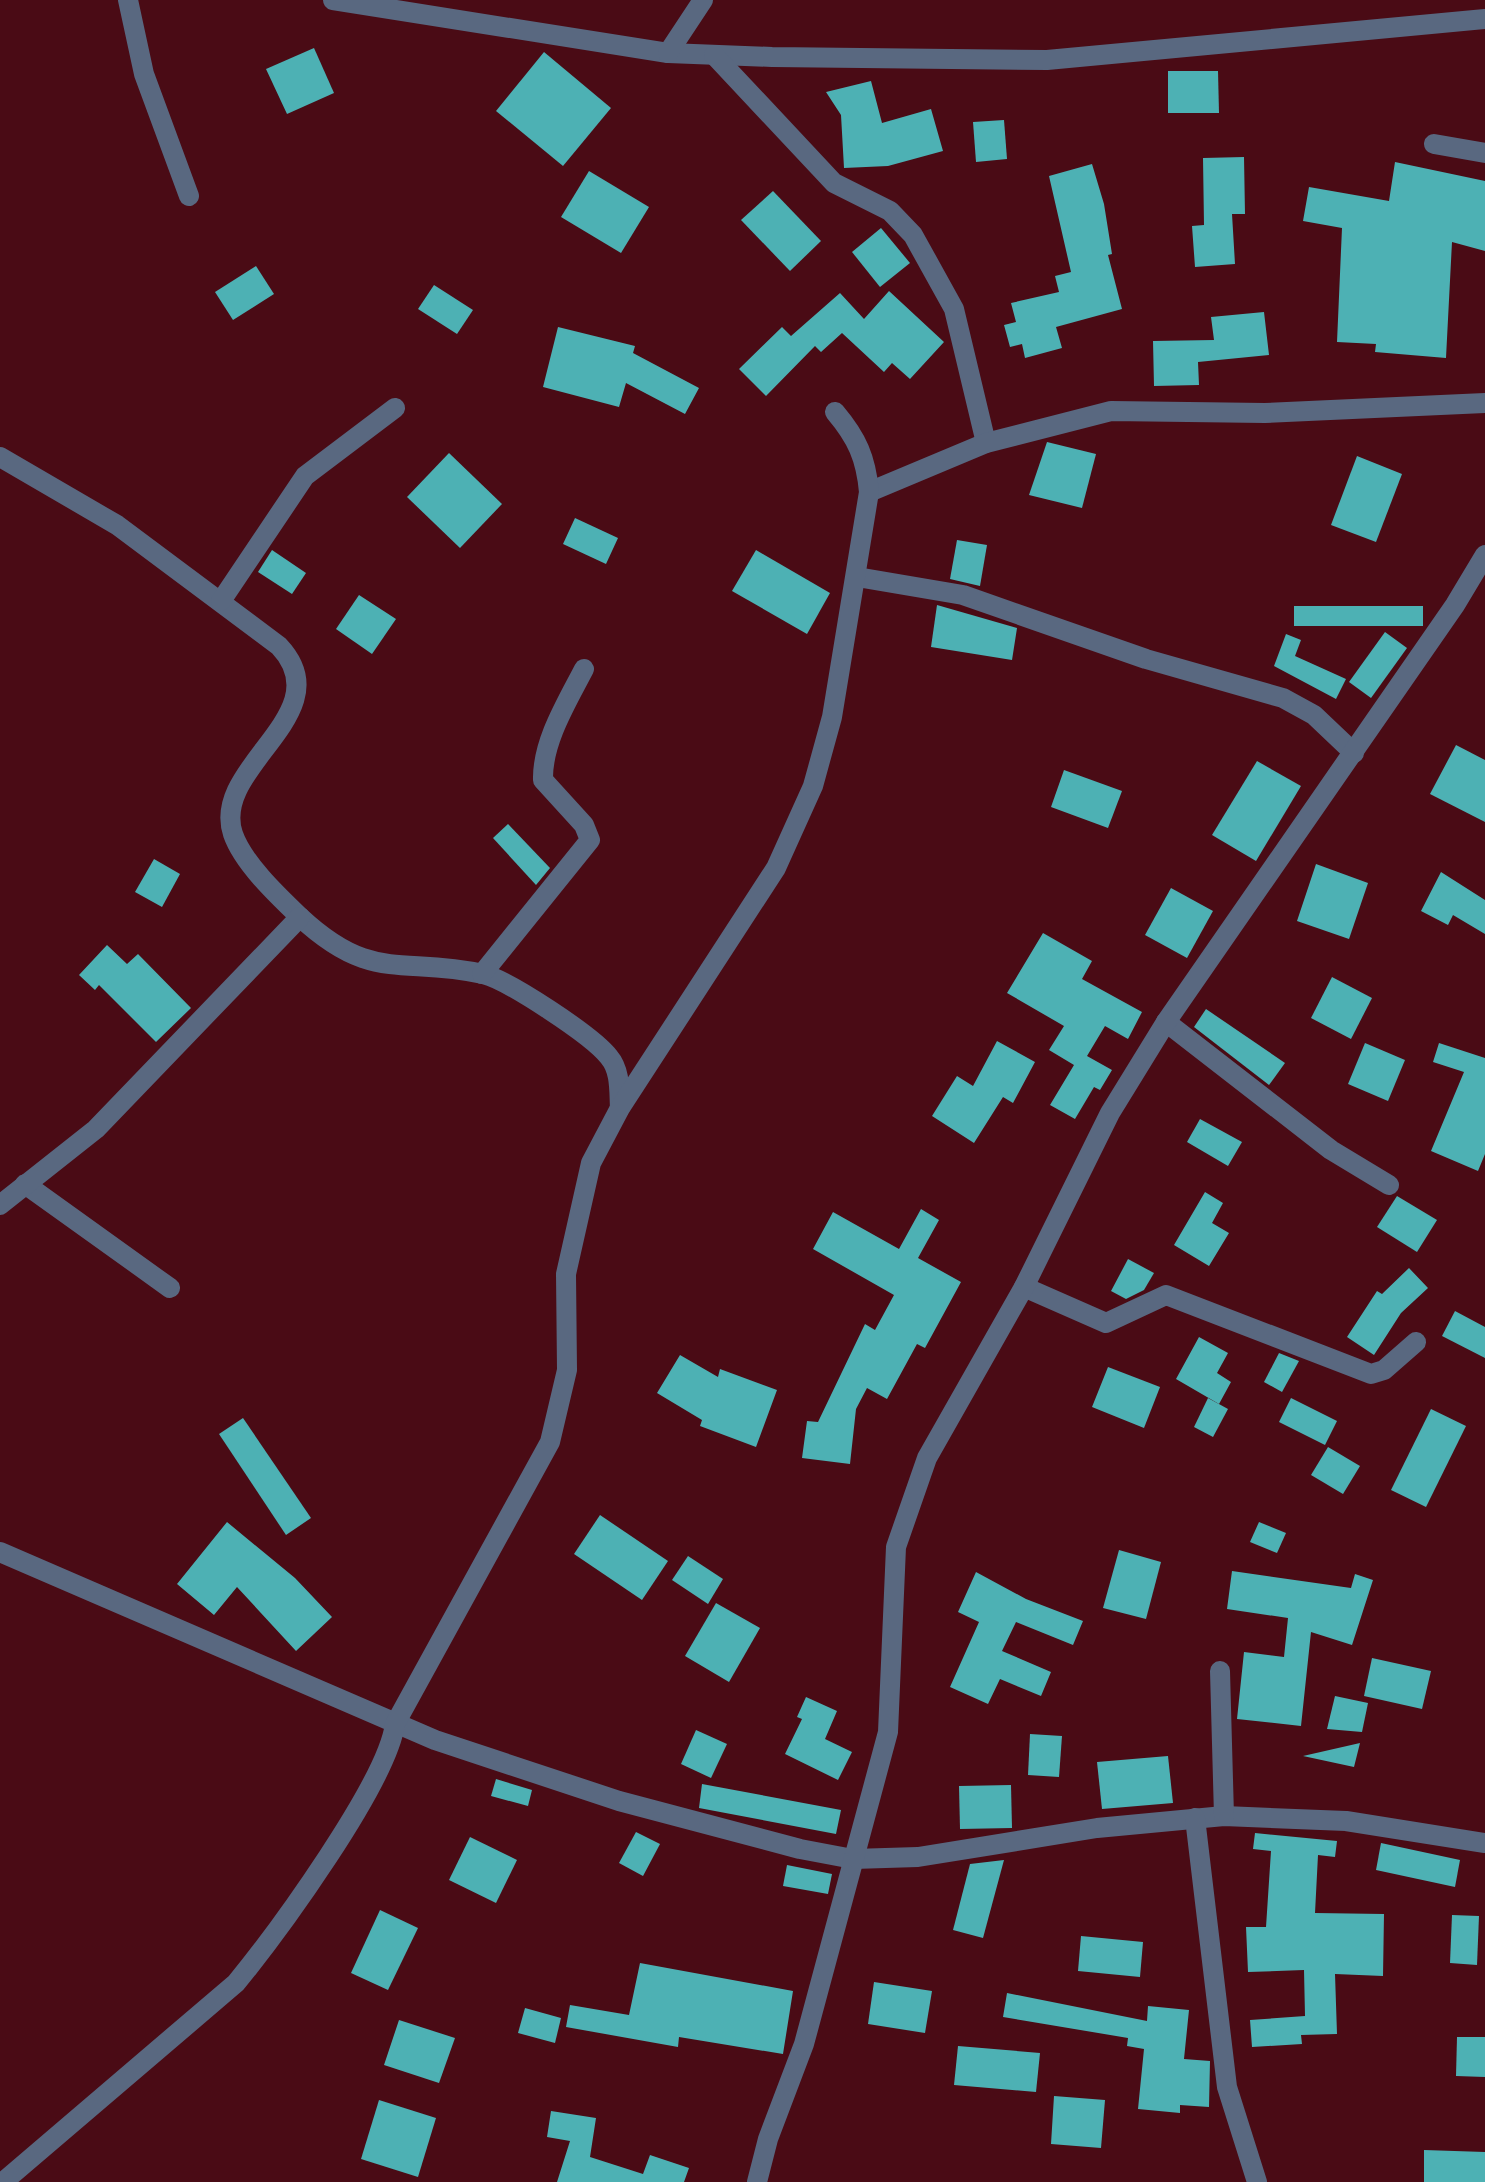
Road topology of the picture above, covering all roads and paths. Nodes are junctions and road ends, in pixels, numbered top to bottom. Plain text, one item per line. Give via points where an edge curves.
1 (128, 0) edge
2 (333, 0) edge
3 (704, 0) edge
4 (1485, 18) edge
5 (668, 54) junction
6 (714, 55) junction
7 (1434, 144) dead end
8 (1485, 154) edge
9 (190, 196) dead end
10 (1485, 403) edge
11 (395, 408) dead end
12 (835, 412) dead end
13 (986, 443) junction
14 (0, 457) edge
15 (868, 492) junction
16 (1485, 555) edge
17 (857, 577) junction
18 (221, 600) junction
19 (584, 669) dead end
20 (1354, 753) junction
21 (300, 917) junction
22 (482, 974) junction
23 (1166, 1022) junction
24 (620, 1108) junction
25 (25, 1184) junction
26 (1389, 1185) dead end
27 (0, 1205) edge
28 (1024, 1286) junction
29 (170, 1288) dead end
30 (1416, 1342) dead end
31 (0, 1552) edge
32 (1220, 1671) dead end
33 (395, 1724) junction
34 (1224, 1816) junction
35 (1195, 1818) junction
36 (1485, 1843) edge
37 (853, 1859) junction
38 (3, 2182) edge
39 (758, 2182) edge
40 (1257, 2182) edge

1 - 9 street via 144,74
2 - 5 street
3 - 5 street
4 - 6 street via 1046,60
5 - 6 street
6 - 13 street via 834,183 890,211 914,235 954,309
7 - 8 street
10 - 13 street via 1265,413 1111,411
11 - 18 street via 305,476
12 - 15 street via 856,437
13 - 15 street
14 - 18 street via 117,525
15 - 17 street
16 - 20 street
17 - 20 street via 963,595 1283,698
17 - 24 street via 832,717 796,828 741,929
18 - 21 street via 296,663 296,700 231,813 233,834 247,858
19 - 22 street via 562,712 543,780 590,840
20 - 23 street
21 - 22 street via 344,951 381,966
21 - 25 street via 96,1130
22 - 24 street via 512,985 610,1057
23 - 26 street via 1331,1150
23 - 28 street via 1110,1113
24 - 33 street via 590,1163 570,1248 567,1370 550,1442
25 - 27 street
25 - 29 street
28 - 30 street via 1106,1323 1166,1294 1372,1374
28 - 37 street via 926,1458 896,1547 888,1732
31 - 33 street
32 - 34 street
33 - 37 street via 619,1802
33 - 38 street via 382,1770 236,1983
34 - 35 street
34 - 36 street via 1346,1821
35 - 37 street via 932,1856
35 - 40 street via 1226,2086
37 - 39 street via 804,2044

